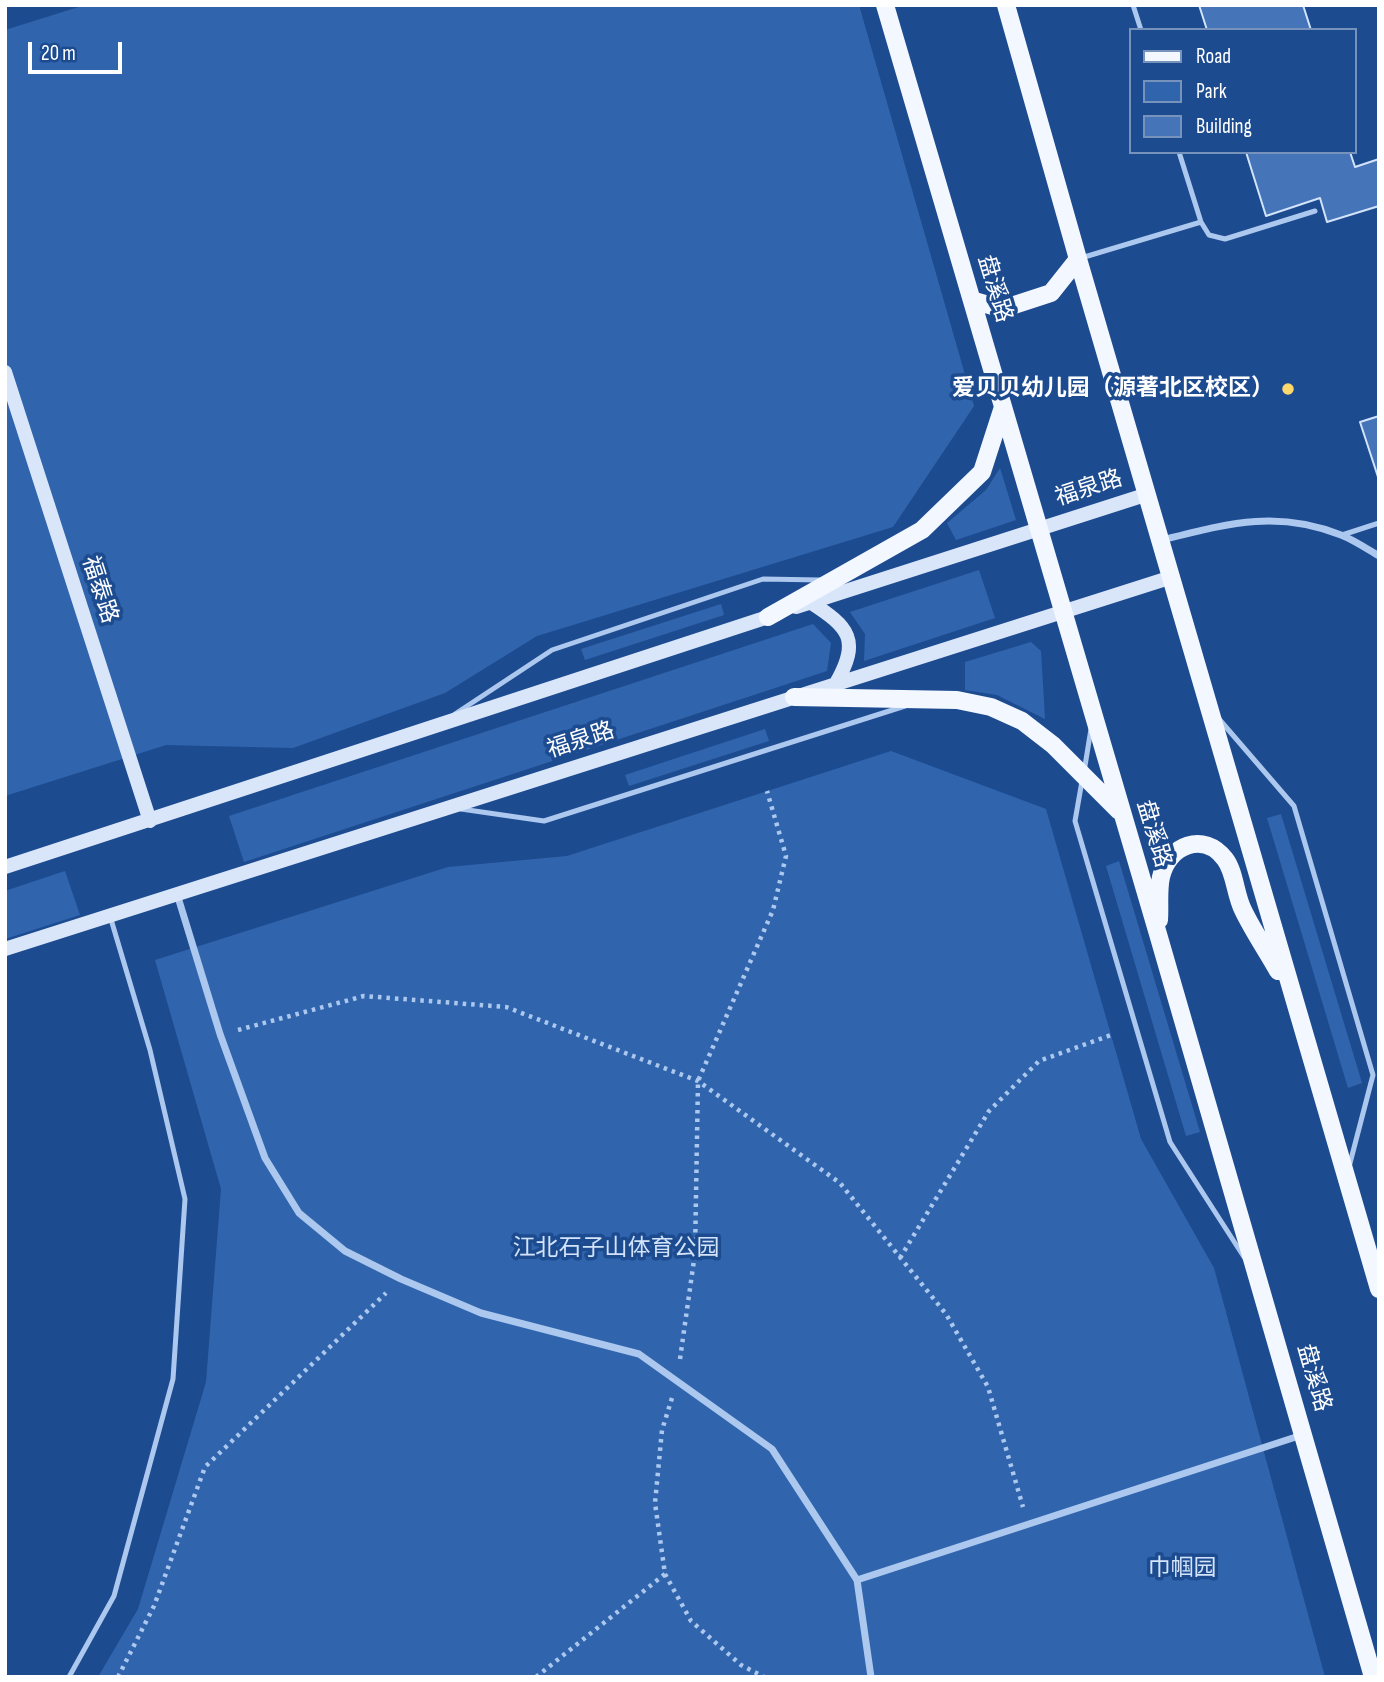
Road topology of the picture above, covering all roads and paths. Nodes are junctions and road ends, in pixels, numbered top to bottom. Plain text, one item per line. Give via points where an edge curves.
1 (885, 5) edge
2 (1006, 5) edge
3 (1133, 5) edge
4 (1140, 28) edge
5 (1180, 154) edge
6 (1315, 211) dead end
7 (1201, 222) junction
8 (1078, 259) junction
9 (972, 300) junction
10 (5, 372) edge
11 (1003, 407) junction
12 (1148, 494) junction
13 (1379, 523) edge
14 (1039, 529) junction
15 (1342, 535) junction
16 (1161, 541) junction
17 (1379, 556) edge
18 (1172, 577) junction
19 (839, 580) junction
20 (856, 580) dead end
21 (880, 580) junction
22 (810, 603) junction
23 (1063, 611) junction
24 (768, 617) junction
25 (836, 683) junction
26 (794, 697) junction
27 (923, 700) junction
28 (1210, 709) junction
29 (1093, 716) junction
30 (436, 726) junction
31 (1083, 774) junction
32 (767, 791) dead end
33 (447, 807) junction
34 (1121, 813) junction
35 (150, 821) junction
36 (5, 867) edge
37 (177, 893) junction
38 (110, 915) junction
39 (1158, 934) junction
40 (5, 949) edge
41 (1292, 995) junction
42 (220, 1034) junction
43 (1111, 1035) dead end
44 (698, 1081) junction
45 (1347, 1177) junction
46 (900, 1258) junction
47 (401, 1279) junction
48 (1259, 1281) junction
49 (1379, 1289) edge
50 (676, 1381) junction
51 (1304, 1434) junction
52 (1028, 1525) junction
53 (665, 1574) junction
54 (857, 1580) junction
55 (69, 1677) edge
56 (118, 1677) edge
57 (537, 1677) edge
58 (764, 1677) edge
59 (871, 1677) edge
60 (1373, 1677) edge

1 - 9 main road, 盘溪路
2 - 8 main road
3 - 4 lane
5 - 7 lane
6 - 7 lane via 1225,239 1209,235
7 - 8 lane
8 - 9 main road via 1051,293 1002,309
8 - 12 main road
9 - 11 main road, 盘溪路
10 - 35 main road, 福泰路
11 - 14 main road, 盘溪路
11 - 19 main road via 982,472 922,530
12 - 14 main road, 福泉路
12 - 16 main road
13 - 15 lane
14 - 21 main road, 福泉路
14 - 23 main road, 盘溪路
15 - 16 street via 1269,520 1231,522
15 - 17 street
16 - 18 main road
18 - 23 main road, 福泉路
18 - 28 main road
19 - 24 main road
19 - 30 lane via 763,579 552,650
20 - 21 lane
21 - 22 main road, 福泉路
22 - 24 main road, 福泉路
22 - 25 main road via 837,619 849,639 849,660
23 - 25 main road, 福泉路
23 - 29 main road, 盘溪路
24 - 30 main road, 福泉路
25 - 26 main road, 福泉路
26 - 27 main road
26 - 33 main road, 福泉路
27 - 31 main road via 957,700 1022,721
27 - 33 lane via 544,821
28 - 41 main road
28 - 45 lane via 1294,806 1369,1061 1373,1075
29 - 31 lane
29 - 34 main road, 盘溪路
30 - 35 main road, 福泉路
31 - 34 main road
31 - 48 lane via 1075,821 1170,1142
32 - 44 path via 786,856 773,910
33 - 37 main road, 福泉路
34 - 39 main road, 盘溪路
35 - 36 main road, 福泉路
37 - 38 main road, 福泉路
37 - 42 street
38 - 40 main road, 福泉路
38 - 55 lane via 150,1050 185,1199 173,1379 114,1596
39 - 41 main road via 1161,876 1169,859 1179,848 1196,842 1212,846 1226,860 1242,908
39 - 48 main road, 盘溪路
41 - 45 main road
42 - 44 path via 364,996 506,1007
42 - 47 street via 265,1158 299,1213 345,1251
43 - 46 path via 1039,1061 989,1111
44 - 46 path via 840,1183
44 - 50 path via 695,1253
45 - 49 main road
46 - 52 path via 946,1314 988,1387
47 - 50 street via 481,1313 639,1354
47 - 56 path via 205,1467 154,1606
48 - 51 main road, 盘溪路
50 - 53 path via 663,1430 655,1503
50 - 54 street via 772,1449
51 - 52 street
51 - 60 main road, 盘溪路
52 - 54 street
53 - 57 path
53 - 58 path via 691,1621 741,1665
54 - 59 street

